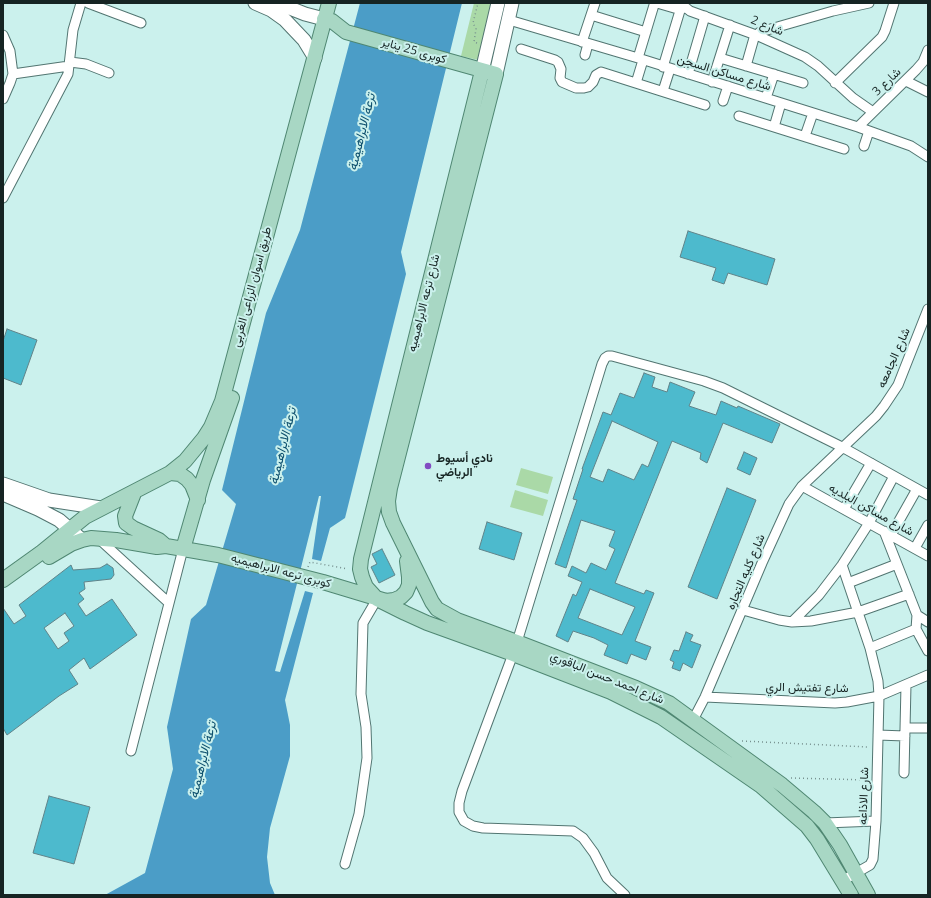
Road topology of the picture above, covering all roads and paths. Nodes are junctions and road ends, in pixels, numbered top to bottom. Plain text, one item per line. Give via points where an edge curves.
1 (81, 3) edge
2 (88, 3) edge
3 (255, 3) edge
4 (277, 3) edge
5 (329, 3) edge
6 (336, 3) edge
7 (478, 3) edge
8 (498, 3) edge
9 (512, 3) edge
10 (595, 3) edge
11 (644, 3) edge
12 (868, 3) edge
13 (894, 3) edge
14 (681, 5) edge
15 (847, 5) edge
16 (653, 6) junction
17 (591, 14) junction
18 (705, 16) junction
19 (328, 20) junction
20 (509, 20) junction
21 (141, 23) dead end
22 (730, 24) junction
23 (346, 32) junction
24 (646, 32) junction
25 (756, 35) junction
26 (3, 36) edge
27 (327, 38) junction
28 (585, 43) junction
29 (481, 45) dead end
30 (521, 49) dead end
31 (928, 50) edge
32 (585, 55) dead end
33 (315, 58) junction
34 (720, 58) junction
35 (641, 59) junction
36 (70, 64) junction
37 (746, 66) junction
38 (666, 68) junction
39 (489, 72) junction
40 (109, 73) dead end
41 (13, 74) junction
42 (688, 74) junction
43 (774, 74) junction
44 (906, 81) junction
45 (712, 82) junction
46 (803, 82) dead end
47 (636, 83) junction
48 (835, 83) junction
49 (728, 86) junction
50 (663, 91) junction
51 (928, 92) edge
52 (766, 98) junction
53 (3, 99) edge
54 (723, 101) dead end
55 (781, 103) junction
56 (705, 105) dead end
57 (873, 112) junction
58 (813, 113) junction
59 (739, 116) dead end
60 (774, 127) junction
61 (858, 127) junction
62 (869, 131) junction
63 (804, 136) junction
64 (864, 146) dead end
65 (844, 149) dead end
66 (928, 157) edge
67 (3, 198) edge
68 (928, 309) edge
69 (417, 357) junction
70 (842, 447) junction
71 (871, 463) junction
72 (170, 473) junction
73 (894, 476) junction
74 (3, 484) edge
75 (802, 486) junction
76 (917, 489) junction
77 (134, 492) junction
78 (3, 494) edge
79 (928, 495) edge
80 (198, 500) junction
81 (70, 504) junction
82 (844, 509) junction
83 (97, 510) junction
84 (59, 520) junction
85 (869, 523) junction
86 (928, 525) edge
87 (70, 530) junction
88 (887, 533) junction
89 (90, 539) junction
90 (166, 546) junction
91 (915, 548) junction
92 (183, 549) junction
93 (405, 549) junction
94 (928, 556) edge
95 (897, 564) junction
96 (842, 565) junction
97 (360, 571) junction
98 (307, 572) dead end
99 (3, 580) edge
100 (848, 583) junction
101 (3, 592) edge
102 (909, 594) junction
103 (377, 599) junction
104 (169, 603) junction
105 (743, 610) junction
106 (858, 612) junction
107 (917, 615) junction
108 (792, 622) junction
109 (928, 622) edge
110 (916, 629) junction
111 (515, 648) junction
112 (870, 648) junction
113 (928, 651) edge
114 (928, 675) edge
115 (906, 685) junction
116 (879, 696) junction
117 (705, 697) junction
118 (669, 703) junction
119 (661, 717) junction
120 (693, 720) junction
121 (928, 728) edge
122 (905, 732) junction
123 (878, 735) junction
124 (720, 740) junction
125 (878, 747) junction
126 (131, 751) dead end
127 (904, 773) dead end
128 (771, 777) junction
129 (877, 781) junction
130 (876, 821) junction
131 (825, 824) junction
132 (345, 864) dead end
133 (856, 874) junction
134 (842, 880) junction
135 (626, 895) edge
136 (851, 895) edge
137 (868, 895) edge

1 - 36 street via 73,30
2 - 21 street
3 - 33 street via 285,20 304,40
4 - 19 street
5 - 19 main road, طريق اسوان الزراعى الغربى
6 - 19 main road, طريق اسوان الزراعى الغربى
7 - 29 path via 473,23 476,29 474,42
8 - 39 street, شارع ترعه الابراهيميه
9 - 20 street, شارع ترعه الابراهيميه
10 - 17 street
11 - 16 street, شارع 2
12 - 15 street
13 - 48 street via 882,37
14 - 16 street, شارع 2
14 - 18 street, شارع 2
14 - 38 street
15 - 25 street
16 - 24 street
17 - 24 street
17 - 28 street
18 - 22 street, شارع 2
18 - 42 street
19 - 23 main road, كوبرى 25 يناير
19 - 27 main road, طريق اسوان الزراعى الغربى
19 - 33 main road, طريق اسوان الزراعى الغربى
20 - 28 street, شارع مساكن السجن
20 - 39 street, شارع ترعه الابراهيميه
22 - 25 street, شارع 2
22 - 34 street
23 - 27 main road
23 - 39 main road, كوبرى 25 يناير
24 - 35 street
25 - 37 street
25 - 48 street, شارع 2 via 806,57
26 - 41 street via 10,51
27 - 80 main road, طريق اسوان الزراعى الغربى via 231,402
28 - 32 street
28 - 35 street, شارع مساكن السجن
30 - 47 street via 558,62 562,82 576,88 588,87 601,72
31 - 44 street, شارع 3 via 923,62
33 - 72 main road, طريق اسوان الزراعى الغربى via 222,401 204,438 185,461
34 - 37 street
34 - 45 street
35 - 38 street, شارع مساكن السجن
35 - 47 street
36 - 40 street via 86,64
36 - 41 street
36 - 67 street via 64,83
37 - 43 street
38 - 42 street, شارع مساكن السجن
38 - 50 street
39 - 69 main road, شارع ترعه الابراهيميه
41 - 53 street
42 - 45 street, شارع مساكن السجن
43 - 46 street
43 - 52 street
44 - 51 street
44 - 57 street, شارع 3
45 - 49 street, شارع مساكن السجن
47 - 50 street
48 - 57 street, شارع 2
49 - 52 street, شارع مساكن السجن
49 - 54 street
50 - 56 street
52 - 55 street, شارع مساكن السجن
55 - 58 street, شارع مساكن السجن
55 - 60 street
57 - 61 street, شارع 3
58 - 61 street, شارع مساكن السجن
58 - 63 street
59 - 60 street
60 - 63 street
61 - 62 street, شارع مساكن السجن
62 - 64 street
62 - 66 street, شارع مساكن السجن via 912,146
63 - 65 street
68 - 70 street, شارع الجامعه via 898,385 876,416
69 - 93 main road, شارع ترعه الابراهيميه via 388,500 389,512
69 - 97 main road, شارع ترعه الابراهيميه via 361,559
70 - 71 street
70 - 75 street, شارع كليه التجاره
70 - 111 street via 723,388 619,358 604,358
71 - 73 street
71 - 82 street
72 - 77 main road, طريق اسوان الزراعى الغربى
72 - 80 main road via 180,474 187,479
73 - 76 street
73 - 85 street
74 - 81 street via 36,496
75 - 82 street, شارع مساكن البلديه
75 - 105 street, شارع كليه التجاره via 780,522
76 - 79 street
76 - 88 street
77 - 83 main road, طريق اسوان الزراعى الغربى
77 - 90 main road via 125,516 126,523
78 - 84 street via 38,508
80 - 92 main road, طريق اسوان الزراعى الغربى
81 - 83 street
81 - 84 street via 68,516
82 - 85 street, شارع مساكن البلديه
83 - 87 main road, طريق اسوان الزراعى الغربى
84 - 87 street
85 - 88 street, شارع مساكن البلديه
85 - 96 street
86 - 91 street
87 - 89 street
87 - 99 main road
88 - 91 street, شارع مساكن البلديه
88 - 95 street
89 - 90 main road via 116,540 162,548
89 - 101 main road via 63,547
89 - 104 street
90 - 92 main road
91 - 94 street, شارع مساكن البلديه
92 - 103 main road, كوبرى ترعه الابراهيميه via 218,555 323,582
92 - 104 street
93 - 103 main road via 409,577 406,592 394,600
93 - 111 main road, شارع احمد حسن الباقوري via 427,595 437,609
95 - 100 street
95 - 102 street
96 - 100 street, شارع الاذاعه
96 - 108 street via 819,595
97 - 98 path via 310,562
97 - 103 main road via 366,587
100 - 106 street, شارع الاذاعه
102 - 106 street
102 - 107 street
103 - 111 main road, شارع احمد حسن الباقوري via 427,623
103 - 132 street via 363,623 361,694 367,758 359,814
104 - 126 street
105 - 108 street
105 - 117 street, شارع كليه التجاره
106 - 108 street
106 - 112 street, شارع الاذاعه
107 - 109 street
107 - 110 street
110 - 112 street
110 - 113 street
111 - 118 main road, شارع احمد حسن الباقوري via 636,688
111 - 119 main road, شارع احمد حسن الباقوري
111 - 135 street via 462,790 459,812 464,821 484,828 573,831 594,853 607,878
112 - 116 street, شارع الاذاعه
114 - 115 street, شارع تفتيش الري
115 - 116 street, شارع تفتيش الري
115 - 122 street
116 - 117 street, شارع تفتيش الري via 835,703
116 - 123 street, شارع الاذاعه
117 - 120 street, شارع كليه التجاره
118 - 119 main road
118 - 120 main road, شارع احمد حسن الباقوري
119 - 134 main road, شارع احمد حسن الباقوري via 761,786 785,806 818,839
120 - 124 main road, شارع احمد حسن الباقوري
121 - 122 street
122 - 123 street
122 - 127 street
123 - 125 street, شارع الاذاعه
124 - 125 path
124 - 128 main road, شارع احمد حسن الباقوري
125 - 129 street, شارع الاذاعه
128 - 129 path
128 - 131 main road, شارع احمد حسن الباقوري via 803,802
129 - 130 street, شارع الاذاعه
130 - 131 street
130 - 133 street, شارع الاذاعه via 872,862
131 - 133 main road, شارع احمد حسن الباقوري
133 - 134 street, شارع الاذاعه
133 - 137 main road, شارع احمد حسن الباقوري
134 - 136 main road, شارع احمد حسن الباقوري

